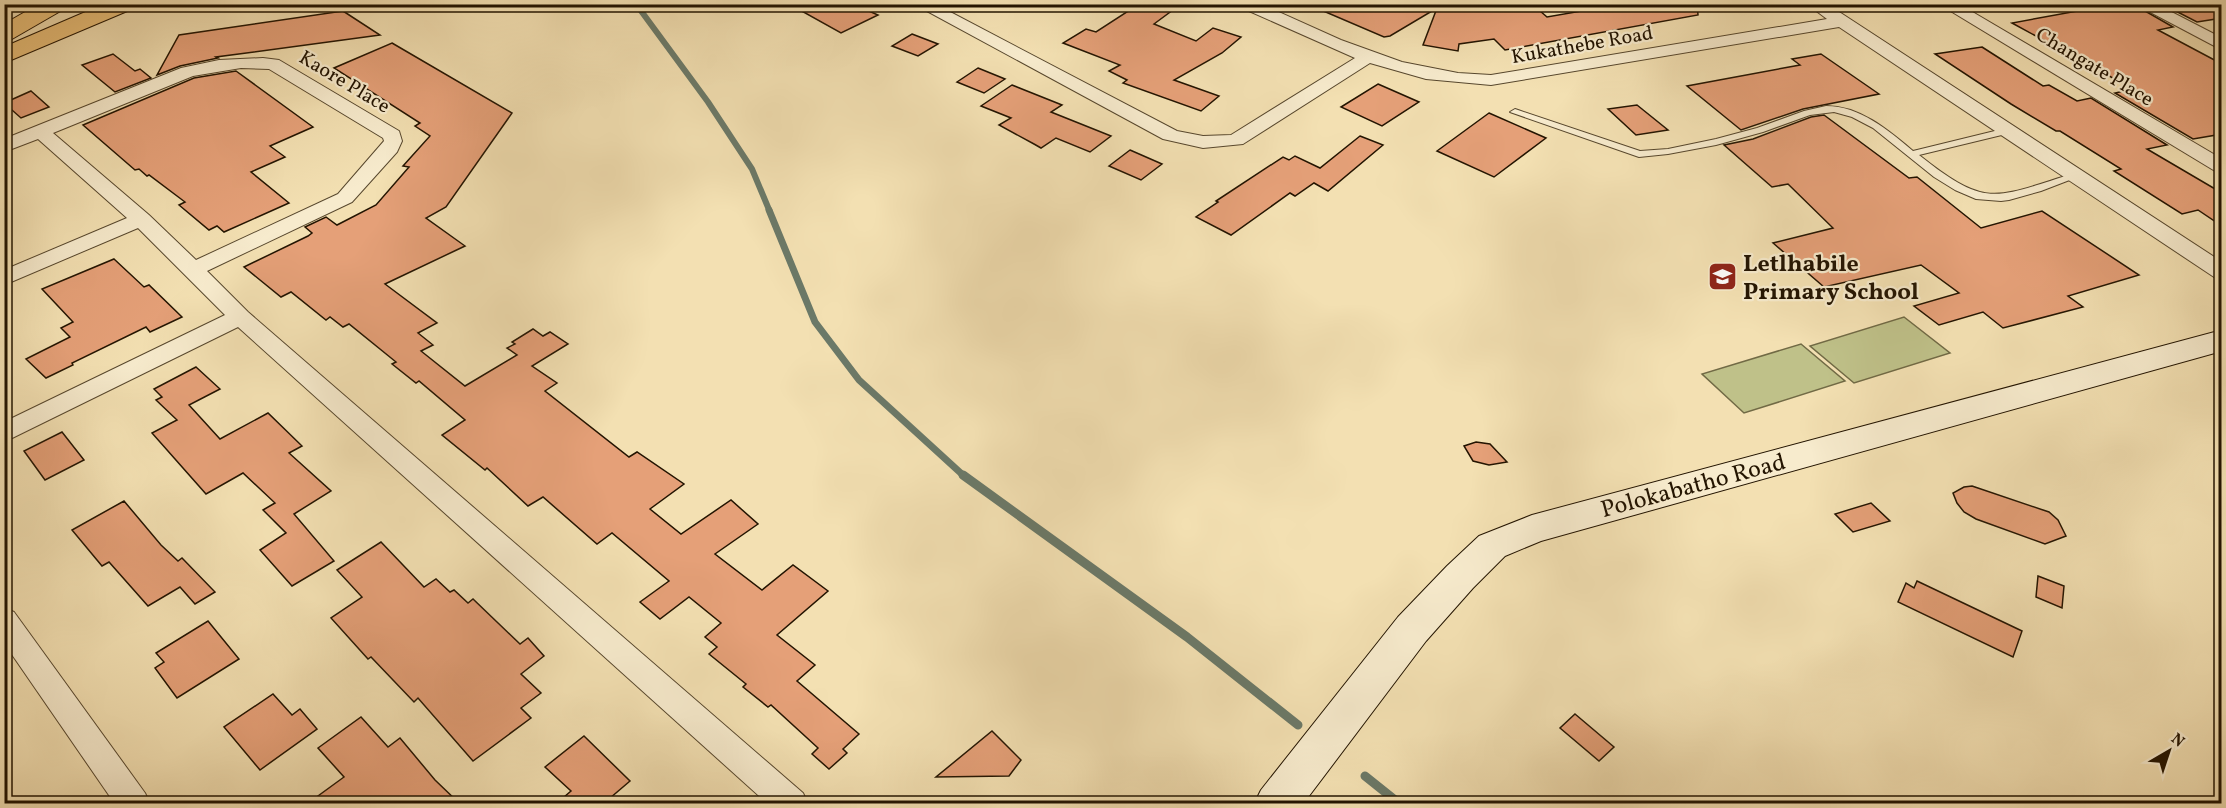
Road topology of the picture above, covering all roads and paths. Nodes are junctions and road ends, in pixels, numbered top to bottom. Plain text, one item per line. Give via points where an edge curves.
1 (56, 4) edge
2 (94, 4) edge
3 (124, 4) edge
4 (922, 4) edge
5 (1246, 4) edge
6 (1815, 4) edge
7 (1947, 4) edge
8 (2143, 4) edge
9 (1840, 22) junction
10 (4, 34) edge
11 (4, 42) edge
12 (2222, 45) edge
13 (4, 56) edge
14 (1368, 57) junction
15 (1515, 112) dead end
16 (40, 131) junction
17 (2007, 131) junction
18 (4, 146) edge
19 (1911, 154) junction
20 (2222, 167) edge
21 (2075, 176) junction
22 (142, 219) junction
23 (194, 269) junction
24 (2222, 272) edge
25 (4, 279) edge
26 (240, 317) junction
27 (2222, 340) edge
28 (4, 433) edge
29 (4, 620) edge
30 (134, 804) edge
31 (792, 804) edge
32 (1275, 804) edge

1 - 10 highway
2 - 11 highway
3 - 13 highway
4 - 14 street via 1190,142 1236,140
5 - 14 street, Kukathebe Road
6 - 9 street
7 - 20 street, Changate Place
8 - 12 street
9 - 14 street, Kukathebe Road via 1491,81 1413,72
9 - 17 street
15 - 19 lane via 1639,154 1756,131 1835,109 1870,123
16 - 18 street
16 - 22 street
16 - 23 street, Kaore Place via 193,70 259,62 273,64 392,135 390,148 345,198
17 - 19 lane
17 - 21 street
19 - 21 lane via 1957,188 2000,199
21 - 24 street
22 - 23 street
22 - 25 street
23 - 26 street
26 - 28 street
26 - 31 street
27 - 32 street, Polokabatho Road via 1532,529 1492,546 1412,629
29 - 30 street

